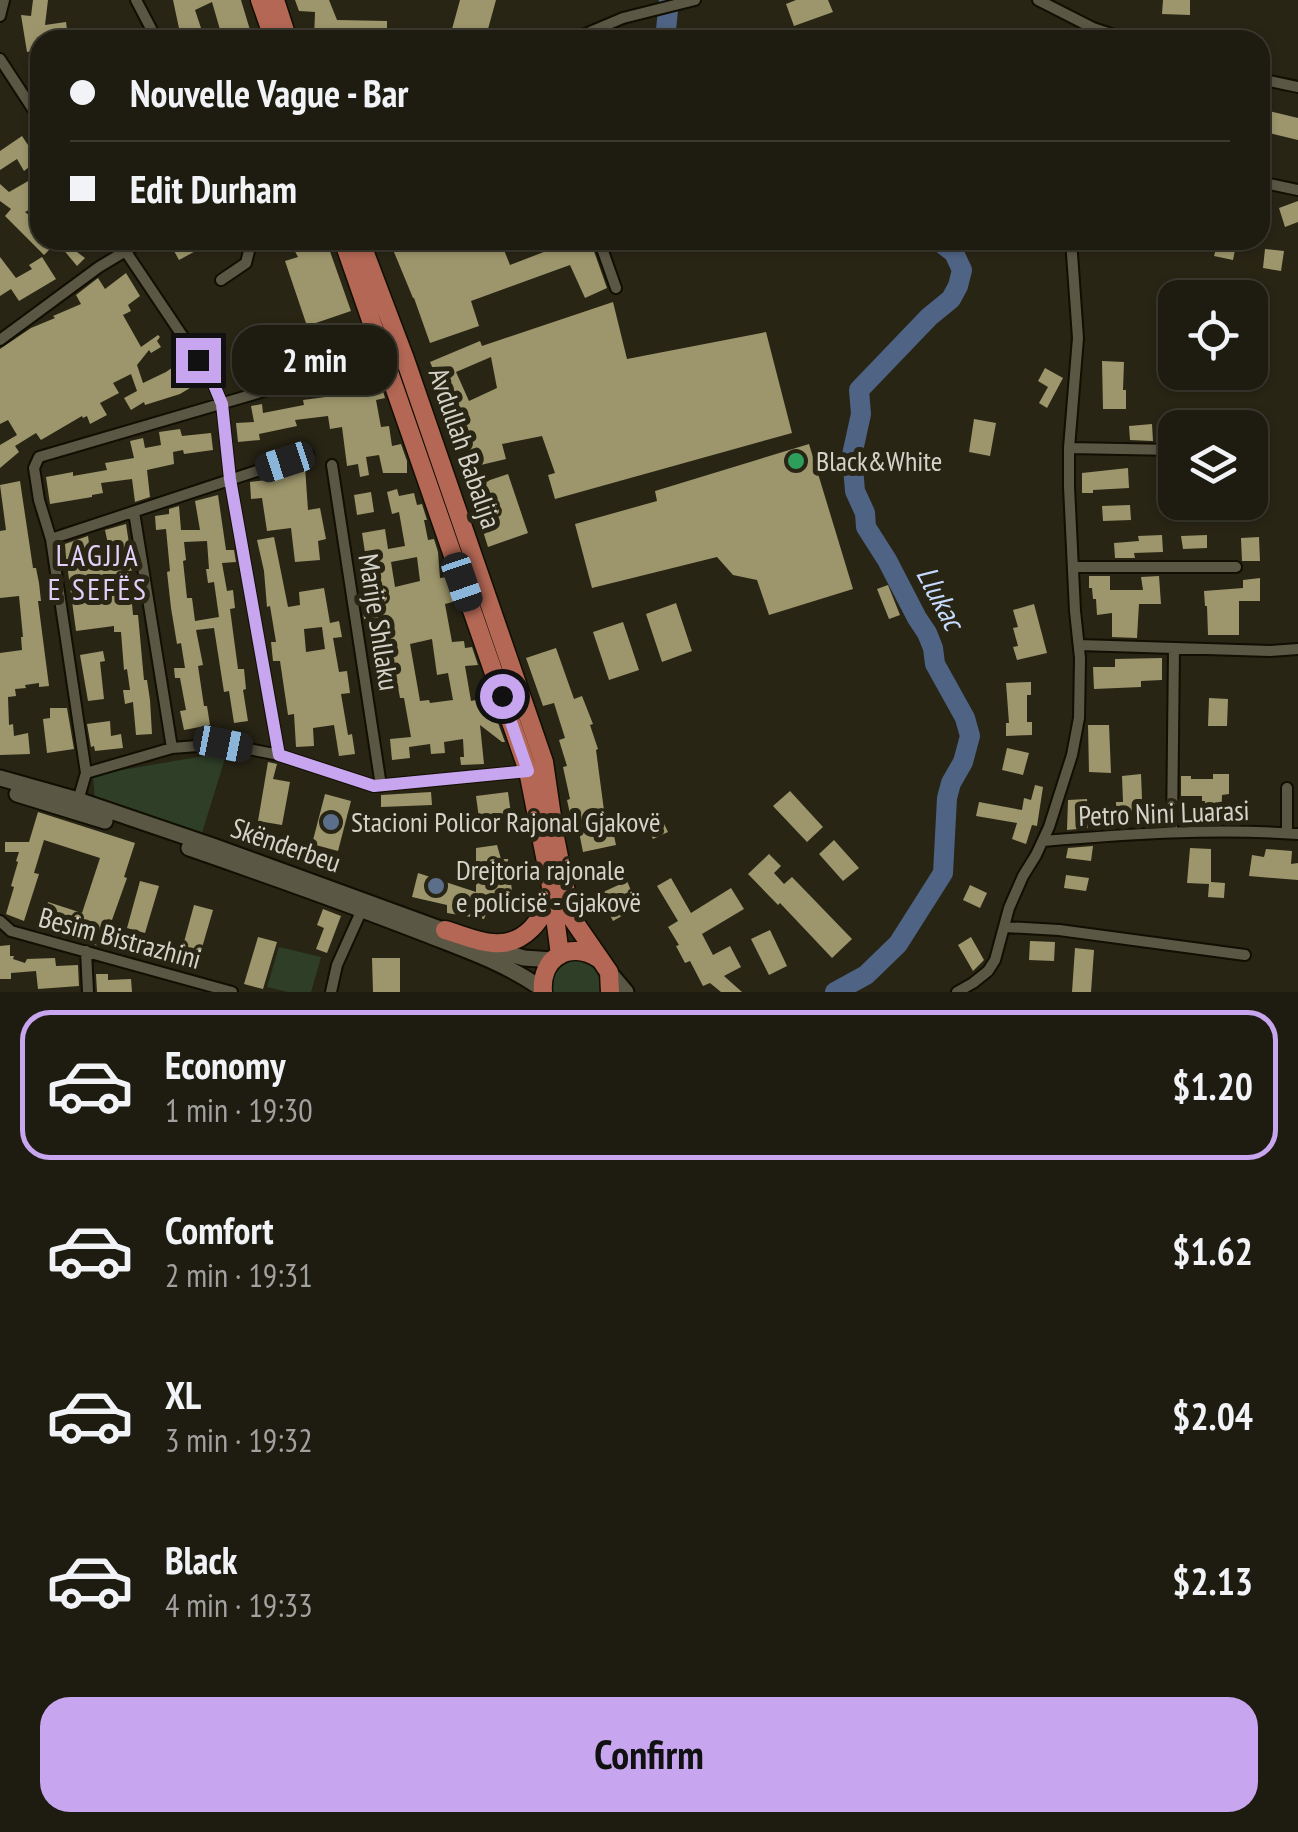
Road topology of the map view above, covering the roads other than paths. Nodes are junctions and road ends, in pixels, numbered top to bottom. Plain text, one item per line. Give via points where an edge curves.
1 (4, 0) edge
2 (136, 0) edge
3 (260, 0) edge
4 (275, 0) edge
5 (695, 0) edge
6 (1038, 0) edge
7 (0, 16) edge
8 (151, 30) edge
9 (270, 30) edge
10 (285, 30) edge
11 (595, 30) edge
12 (1085, 30) edge
13 (0, 59) edge
14 (1270, 81) edge
15 (1298, 87) edge
16 (30, 105) edge
17 (1270, 184) edge
18 (1298, 190) edge
19 (129, 250) edge
20 (249, 250) edge
21 (347, 250) edge
22 (364, 250) edge
23 (603, 250) edge
24 (1072, 250) edge
25 (126, 252) junction
26 (220, 280) dead end
27 (616, 288) dead end
28 (0, 340) edge
29 (384, 356) junction
30 (222, 404) junction
31 (1069, 448) junction
32 (1158, 450) edge
33 (308, 454) dead end
34 (332, 465) dead end
35 (230, 479) junction
36 (134, 512) junction
37 (51, 539) junction
38 (1073, 567) junction
39 (1236, 567) dead end
40 (1079, 645) junction
41 (1174, 648) junction
42 (1298, 650) edge
43 (172, 748) junction
44 (279, 755) junction
45 (528, 771) junction
46 (86, 773) junction
47 (0, 778) edge
48 (381, 786) junction
49 (1287, 788) dead end
50 (6, 791) edge
51 (76, 806) junction
52 (1172, 832) junction
53 (1292, 834) edge
54 (1044, 841) junction
55 (551, 887) junction
56 (364, 905) junction
57 (0, 921) edge
58 (1005, 927) junction
59 (445, 930) junction
60 (86, 951) junction
61 (1245, 955) dead end
62 (557, 957) junction
63 (604, 965) junction
64 (542, 990) edge
65 (88, 992) edge
66 (232, 992) edge
67 (331, 992) edge
68 (610, 992) edge
69 (626, 992) edge
70 (957, 992) edge

1 - 7 street
2 - 8 street
3 - 9 main road
4 - 10 main road
5 - 11 street
6 - 12 street
13 - 16 street
14 - 15 street
17 - 18 street
19 - 25 street
20 - 26 street via 246,263
21 - 29 main road, Avdullah Babalija
22 - 63 main road, Avdullah Babalija via 544,762 571,917
23 - 27 street
24 - 31 street, Petro Nini Luarasi via 1078,338
25 - 28 street
25 - 30 street
29 - 30 street
29 - 45 main road, Avdullah Babalija
30 - 35 street
30 - 37 street via 40,457 36,484
31 - 32 street
31 - 38 street, Petro Nini Luarasi
33 - 35 street
34 - 48 street, Marije Shllaku
35 - 36 street
35 - 44 street
36 - 37 street
36 - 43 street
37 - 46 street
38 - 39 street
38 - 40 street, Petro Nini Luarasi
40 - 41 street
40 - 54 street, Petro Nini Luarasi via 1079,718
41 - 42 street
41 - 52 street
43 - 44 street via 223,744
43 - 46 street
44 - 48 street
45 - 48 street
45 - 55 main road, Avdullah Babalija
46 - 51 street
47 - 51 main road, Skënderbeu
49 - 53 street
50 - 51 main road, Skënderbeu
51 - 56 main road, Skënderbeu
52 - 53 street, Petro Nini Luarasi
52 - 54 street, Petro Nini Luarasi
54 - 58 street, Petro Nini Luarasi
55 - 59 main road via 534,928 508,942
55 - 62 main road, Avdullah Babalija
56 - 59 main road, Skënderbeu
56 - 64 main road, Skënderbeu
56 - 67 street
57 - 60 street, Besim Bistrazhini via 11,931
58 - 61 street
58 - 70 street, Petro Nini Luarasi via 988,970
59 - 62 main road, Skënderbeu via 510,955
60 - 65 street
60 - 66 street, Besim Bistrazhini
62 - 63 main road via 584,951
62 - 64 main road via 544,973
63 - 68 main road
63 - 69 main road

